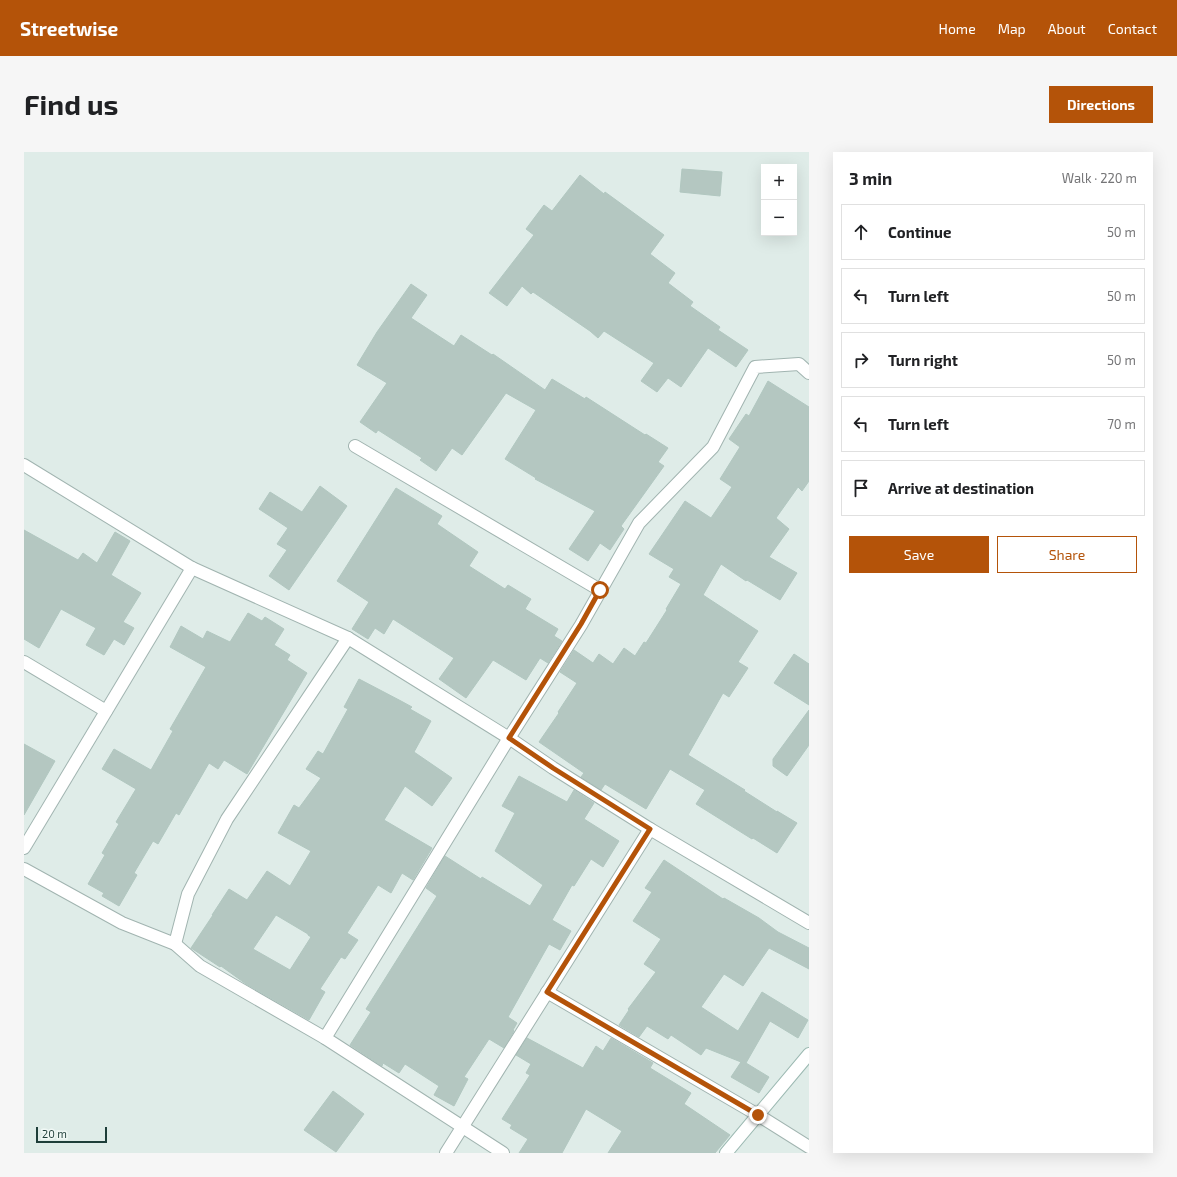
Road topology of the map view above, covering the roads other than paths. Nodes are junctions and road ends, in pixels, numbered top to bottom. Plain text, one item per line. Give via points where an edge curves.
1 (809, 373) edge
2 (355, 446) dead end
3 (24, 465) edge
4 (192, 568) junction
5 (600, 590) junction
6 (348, 638) junction
7 (24, 662) edge
8 (106, 711) junction
9 (509, 738) junction
10 (650, 829) junction
11 (24, 848) edge
12 (24, 869) edge
13 (809, 923) edge
14 (175, 944) junction
15 (547, 992) junction
16 (325, 1038) junction
17 (809, 1054) edge
18 (758, 1115) junction
19 (462, 1128) junction
20 (809, 1147) edge
21 (446, 1153) edge
22 (503, 1153) edge
23 (726, 1153) edge

1 - 5 street via 799,364 755,367 713,447 639,523
2 - 5 street
3 - 4 street
4 - 6 street
4 - 8 street
5 - 9 street
6 - 9 street
6 - 14 street via 227,819 188,894
7 - 8 street
8 - 11 street
9 - 10 street
9 - 16 street
10 - 13 street
10 - 15 street
12 - 14 street via 122,923
14 - 16 street via 200,966
15 - 18 street
15 - 19 street
16 - 19 street
17 - 18 street
18 - 20 street
18 - 23 street
19 - 21 street
19 - 22 street

